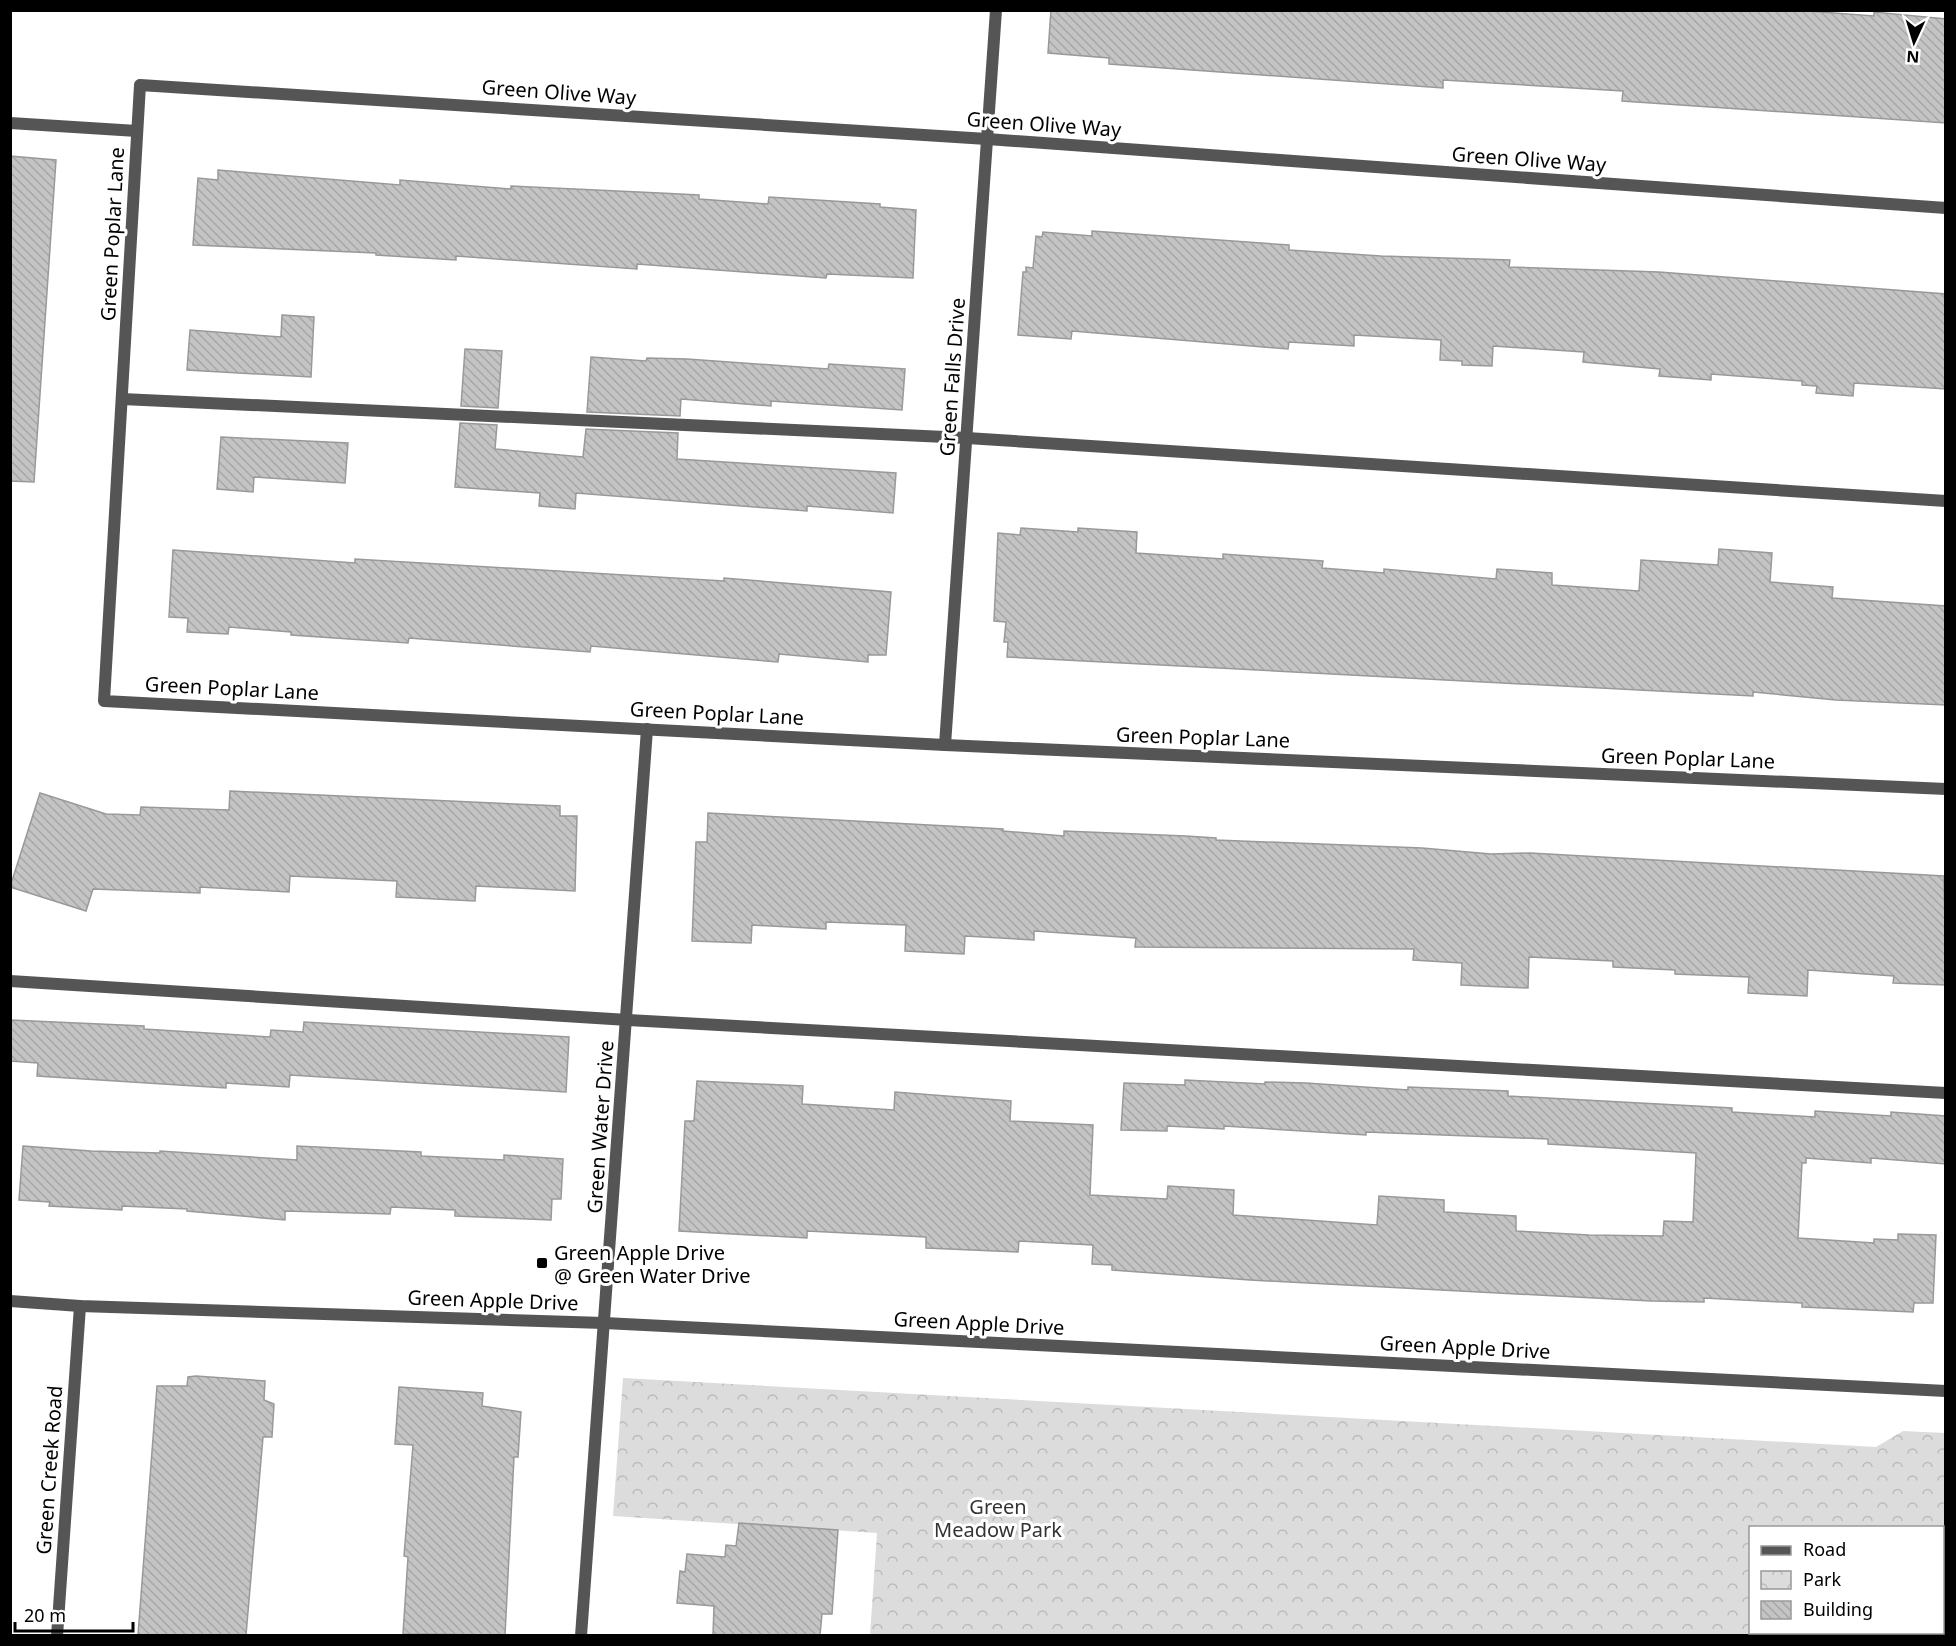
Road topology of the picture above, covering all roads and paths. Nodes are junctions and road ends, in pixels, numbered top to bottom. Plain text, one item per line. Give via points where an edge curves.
1 (996, 10) edge
2 (140, 85) joint
3 (10, 123) edge
4 (137, 131) junction
5 (987, 139) junction
6 (1946, 208) edge
7 (122, 399) junction
8 (968, 438) junction
9 (1946, 501) edge
10 (647, 729) junction
11 (945, 746) junction
12 (1946, 789) edge
13 (10, 981) edge
14 (628, 1020) junction
15 (1946, 1093) edge
16 (10, 1302) edge
17 (80, 1306) junction
18 (604, 1323) junction
19 (1946, 1391) edge
20 (57, 1635) edge
21 (581, 1635) edge

1 - 5 street, Green Falls Drive
2 - 4 street, Green Poplar Lane
2 - 5 street, Green Olive Way
3 - 4 street
4 - 7 street, Green Poplar Lane
5 - 6 street, Green Olive Way
5 - 8 street, Green Falls Drive
7 - 8 street
7 - 10 street, Green Poplar Lane via 104,701
8 - 9 street
8 - 11 street, Green Falls Drive
10 - 11 street, Green Poplar Lane
10 - 14 street, Green Water Drive
11 - 12 street, Green Poplar Lane
13 - 14 street
14 - 15 street
14 - 18 street, Green Water Drive
16 - 17 street, Green Apple Drive
17 - 18 street, Green Apple Drive
17 - 20 street, Green Creek Road
18 - 19 street, Green Apple Drive
18 - 21 street, Green Water Drive

